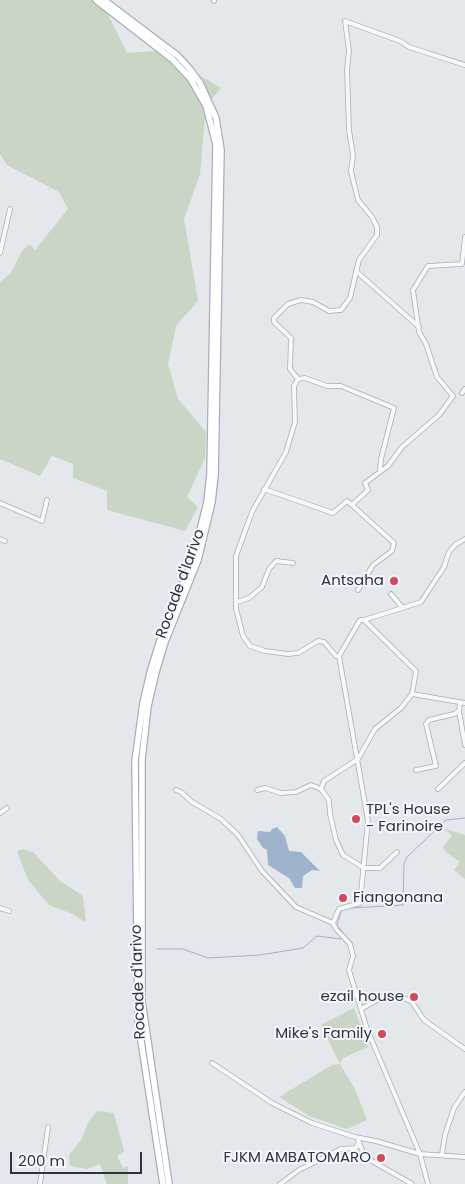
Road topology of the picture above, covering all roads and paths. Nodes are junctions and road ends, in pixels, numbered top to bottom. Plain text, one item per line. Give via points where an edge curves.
1 (96, 0) edge
2 (104, 0) edge
3 (465, 65) edge
4 (10, 209) dead end
5 (465, 237) edge
6 (0, 253) edge
7 (356, 271) junction
8 (419, 327) junction
9 (298, 379) junction
10 (465, 388) edge
11 (462, 393) dead end
12 (380, 470) junction
13 (264, 489) junction
14 (47, 500) dead end
15 (0, 503) edge
16 (352, 505) junction
17 (465, 539) edge
18 (293, 563) dead end
19 (358, 590) dead end
20 (391, 594) dead end
21 (236, 602) junction
22 (401, 606) junction
23 (364, 620) junction
24 (339, 656) junction
25 (412, 694) junction
26 (463, 703) edge
27 (459, 711) junction
28 (465, 745) edge
29 (358, 759) junction
30 (465, 763) edge
31 (416, 770) dead end
32 (321, 789) junction
33 (438, 789) dead end
34 (176, 790) dead end
35 (257, 790) dead end
36 (7, 808) dead end
37 (0, 813) edge
38 (397, 852) dead end
39 (364, 868) junction
40 (0, 908) edge
41 (9, 911) dead end
42 (334, 923) junction
43 (361, 1008) junction
44 (465, 1049) edge
45 (212, 1062) dead end
46 (465, 1092) edge
47 (48, 1126) dead end
48 (355, 1137) junction
49 (359, 1142) junction
50 (420, 1154) junction
51 (442, 1154) junction
52 (465, 1157) edge
53 (40, 1184) edge
54 (163, 1184) edge
55 (169, 1184) edge
56 (280, 1184) edge
57 (412, 1184) edge
58 (428, 1184) edge

1 - 54 main road, Rocade d'Iarivo via 172,59 190,78 206,106 216,144 207,502 192,559 151,669 135,761 138,1021
2 - 55 main road, Rocade d'Iarivo via 189,68 200,83 216,118 221,150 216,475 198,560 156,672 142,759 142,1001
3 - 7 street via 408,47 345,21 354,188 378,231 359,260
4 - 6 street
5 - 8 street via 462,264 428,266 420,276 413,290
7 - 8 street
7 - 9 street via 350,298 338,311 329,311 313,302 301,300 288,304 274,318 274,322 291,338 290,369
8 - 12 street via 437,377 453,396 439,415 402,447 388,466
9 - 12 street via 341,386 394,408
9 - 13 street via 294,386 295,422 290,442
10 - 11 street
12 - 16 street via 366,482 369,489
13 - 16 street via 333,513 346,501
13 - 21 street via 236,556
14 - 15 street via 42,521
16 - 19 street via 394,544 392,550 373,565
17 - 22 street via 450,552 421,602
18 - 21 street via 276,561 262,587 249,598
20 - 22 street
21 - 24 street via 241,632 250,646 288,654 298,653 318,641 324,642
22 - 23 street
23 - 24 street via 360,620
23 - 25 street via 416,671
24 - 29 street via 353,746
25 - 26 street
25 - 29 street via 401,708 375,729
26 - 27 street
27 - 28 street
27 - 31 street via 429,720 426,724 436,766
29 - 32 street via 324,781
29 - 39 street via 368,821
30 - 33 street
32 - 35 street via 311,785 296,792
32 - 39 street via 329,800 338,848
34 - 42 street via 222,819 291,903
36 - 37 street
38 - 39 street via 384,866
39 - 42 street via 360,903 339,909
40 - 41 street
42 - 43 street via 352,949 349,970
43 - 44 street via 384,996 400,996 412,1002 424,1020
43 - 50 street via 380,1062
45 - 48 street via 272,1103
46 - 51 street via 454,1108 444,1135
47 - 53 street
48 - 49 street
48 - 50 street
49 - 56 street via 356,1148 341,1149 299,1170
49 - 57 street via 365,1157
50 - 51 street
50 - 58 street
51 - 52 street

